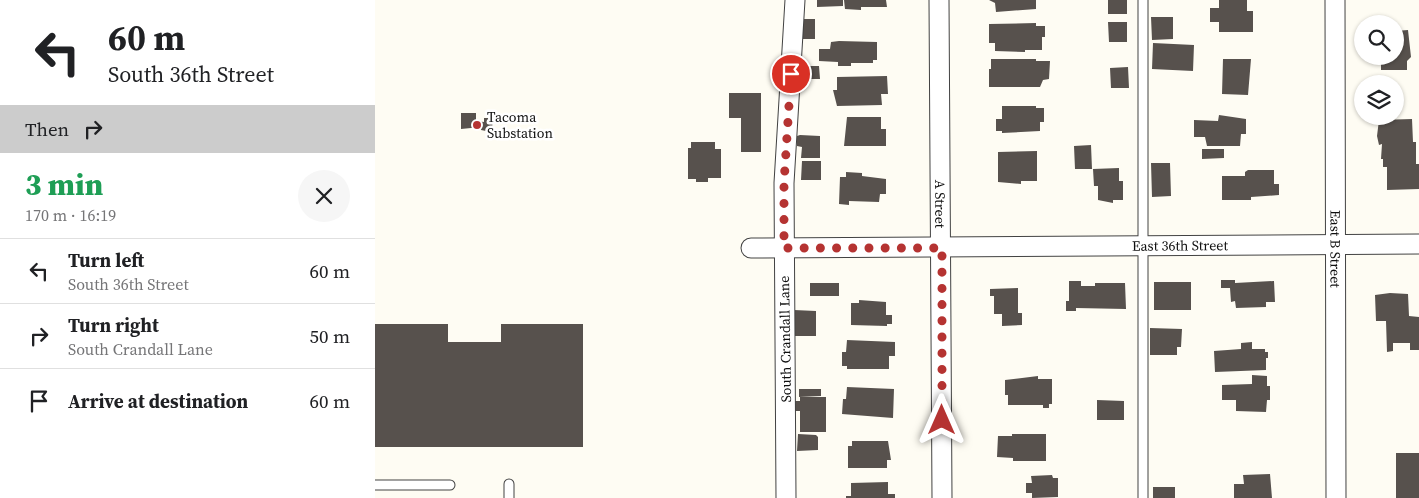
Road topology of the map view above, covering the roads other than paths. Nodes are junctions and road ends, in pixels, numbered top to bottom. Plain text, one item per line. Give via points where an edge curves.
1 (795, 0) edge
2 (939, 0) edge
3 (1143, 0) edge
4 (1335, 0) edge
5 (1335, 244) junction
6 (1419, 244) edge
7 (1143, 246) junction
8 (751, 248) dead end
9 (784, 248) junction
10 (942, 248) junction
11 (509, 484) dead end
12 (375, 485) edge
13 (450, 485) dead end
14 (509, 498) edge
15 (786, 498) edge
16 (943, 498) edge
17 (1143, 498) edge
18 (1336, 498) edge

1 - 9 street, South Crandall Lane via 785,154
2 - 10 street, A Street
3 - 7 lane
4 - 5 street, East B Street
5 - 6 street, East 36th Street
5 - 7 street, East 36th Street
5 - 18 street, East B Street
7 - 10 street, East 36th Street
7 - 17 lane
8 - 9 street, East 36th Street
9 - 10 street, East 36th Street
9 - 15 street, South Crandall Lane
10 - 16 street, A Street
11 - 14 lane
12 - 13 lane

